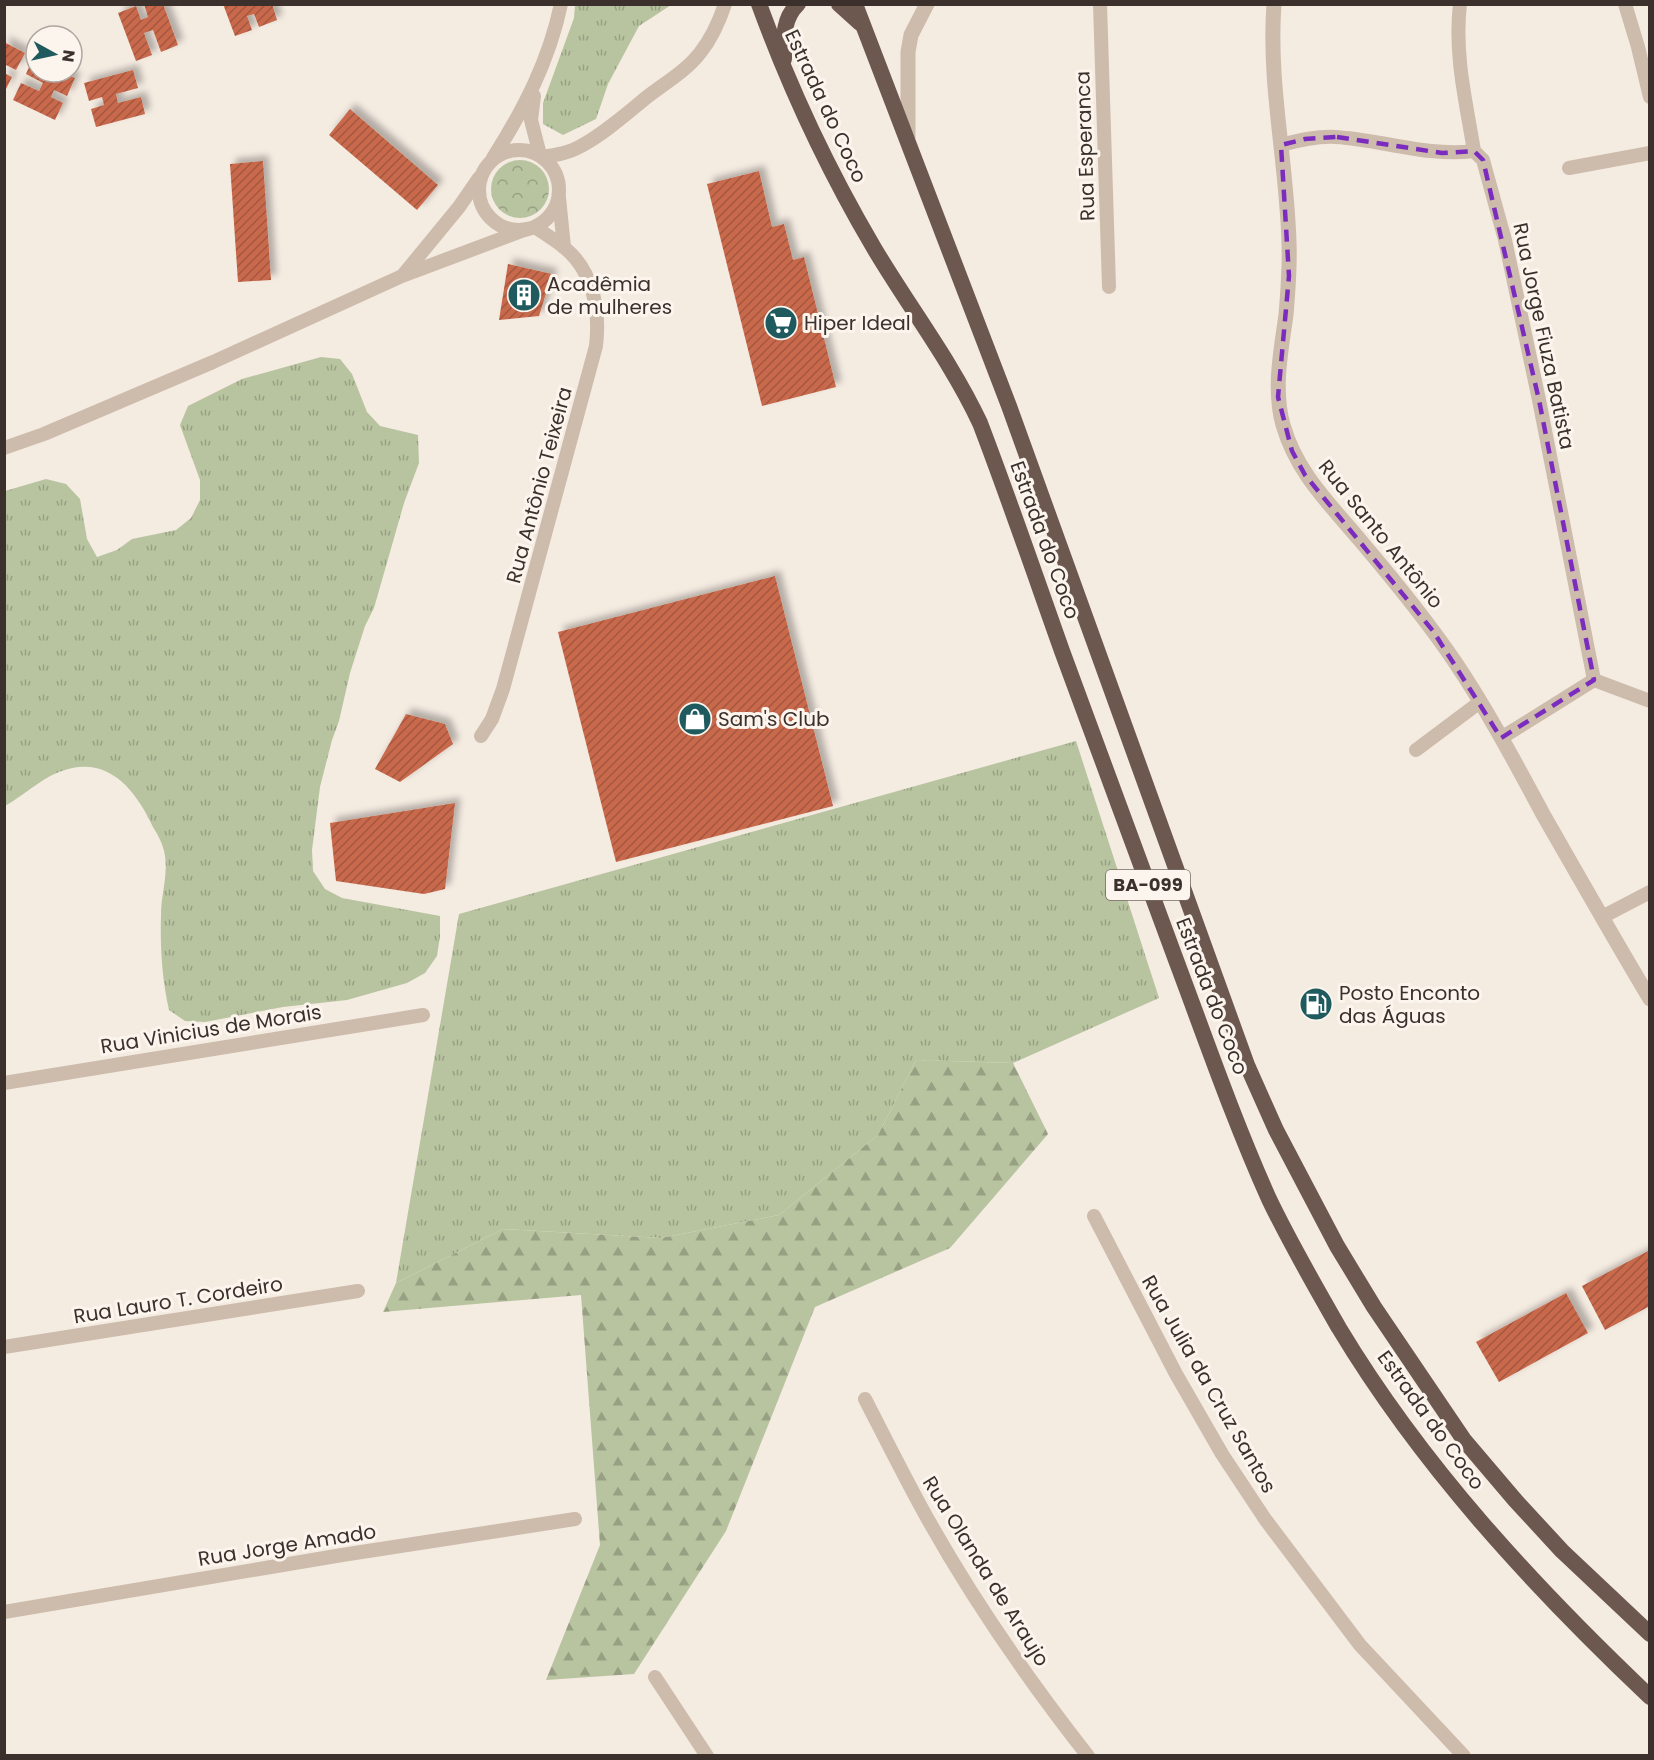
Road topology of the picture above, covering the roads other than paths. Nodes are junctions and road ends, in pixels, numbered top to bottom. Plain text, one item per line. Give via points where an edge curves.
1 (561, 4) edge
2 (725, 4) edge
3 (759, 4) edge
4 (798, 4) edge
5 (839, 4) edge
6 (855, 4) edge
7 (927, 4) edge
8 (1100, 4) edge
9 (1274, 4) edge
10 (1460, 4) edge
11 (1624, 4) edge
12 (863, 26) junction
13 (784, 72) junction
14 (537, 83) junction
15 (1650, 97) edge
16 (908, 140) junction
17 (1281, 145) junction
18 (1474, 151) junction
19 (1650, 153) edge
20 (541, 156) junction
21 (486, 168) junction
22 (1569, 168) dead end
23 (559, 198) junction
24 (531, 228) junction
25 (564, 247) junction
26 (402, 276) junction
27 (1109, 287) dead end
28 (4, 448) edge
29 (1594, 680) junction
30 (1480, 702) junction
31 (1650, 702) edge
32 (481, 736) dead end
33 (1501, 738) junction
34 (1416, 750) dead end
35 (1650, 892) edge
36 (1602, 917) junction
37 (1650, 999) edge
38 (423, 1016) dead end
39 (4, 1083) edge
40 (1094, 1216) dead end
41 (358, 1291) dead end
42 (4, 1347) edge
43 (865, 1399) dead end
44 (575, 1519) dead end
45 (4, 1612) edge
46 (1650, 1634) edge
47 (655, 1677) dead end
48 (1650, 1697) edge
49 (707, 1755) edge
50 (1088, 1755) edge
51 (1464, 1755) edge

1 - 14 street
2 - 20 street via 710,39 683,70 580,147
3 - 13 highway, Estrada do Coco / BA-099
4 - 13 highway via 786,21
5 - 12 highway
6 - 12 highway, Estrada do Coco / BA-099
7 - 16 street via 911,35 908,52
8 - 27 street, Rua Esperanca
9 - 17 street, Rua Santo Antônio via 1273,54
10 - 18 street, Rua Jorge Fiuza Batista via 1459,58
11 - 15 street
12 - 16 highway, Estrada do Coco / BA-099
13 - 48 highway, Estrada do Coco / BA-099 via 874,249 980,423 1136,854 1271,1203 1341,1330 1431,1460 1530,1578
14 - 20 street via 531,120
14 - 21 street
16 - 46 highway, Estrada do Coco / BA-099 via 1009,406 1247,1065 1276,1130 1337,1246 1464,1440 1562,1551
17 - 18 street via 1337,137 1420,151
17 - 30 street, Rua Santo Antônio via 1289,276 1278,397 1292,451 1305,476 1433,631
18 - 29 street, Rua Jorge Fiuza Batista via 1483,160 1505,240
19 - 22 street
20 - 21 street via 529,151 506,152
20 - 23 street via 556,175
21 - 24 street via 480,196 488,214 514,230
21 - 26 street
23 - 24 street via 548,218
23 - 25 street
24 - 25 street, Rua Antônio Teixeira
24 - 26 street
25 - 32 street, Rua Antônio Teixeira via 590,282 598,326 596,346 503,689
26 - 28 street via 281,332
29 - 31 street
29 - 33 street
30 - 33 street, Rua Santo Antônio
30 - 34 street
33 - 36 street, Rua Santo Antônio
35 - 36 street
36 - 37 street, Rua Santo Antônio
38 - 39 street, Rua Vinicius de Morais
40 - 51 street, Rua Julia da Cruz Santos via 1176,1374 1265,1519 1360,1645
41 - 42 street, Rua Lauro T. Cordeiro
43 - 50 street, Rua Olanda de Araujo via 920,1506 975,1596 1038,1691
44 - 45 street, Rua Jorge Amado
47 - 49 street

